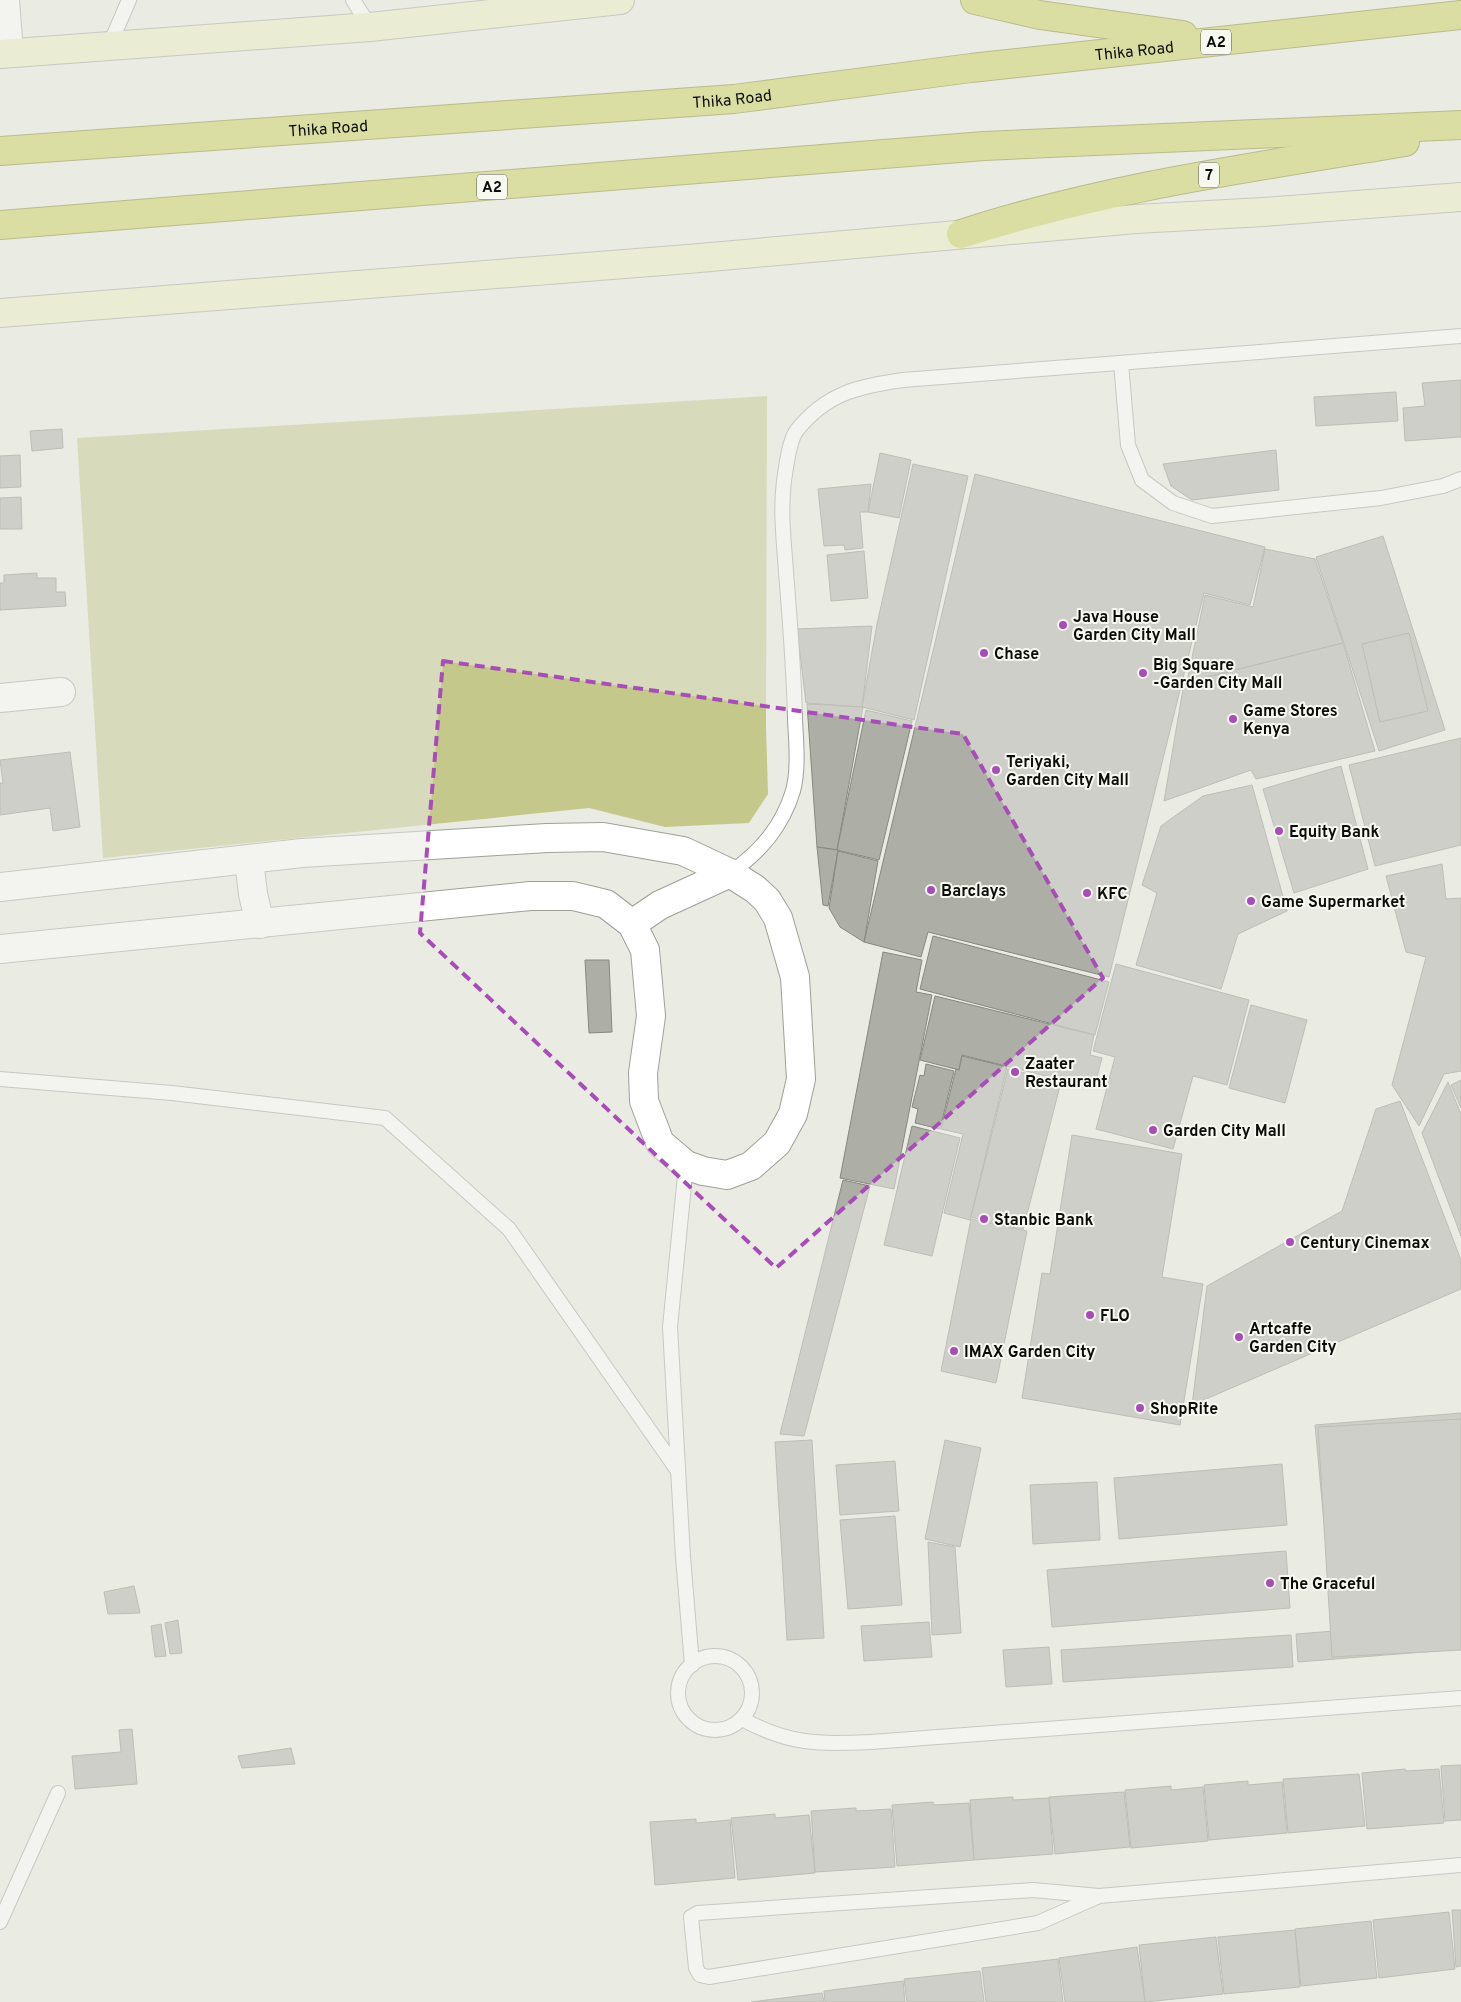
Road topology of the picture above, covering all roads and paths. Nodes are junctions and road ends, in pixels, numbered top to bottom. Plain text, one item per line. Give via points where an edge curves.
1 (5, 0) edge
2 (129, 0) edge
3 (353, 0) edge
4 (620, 0) edge
5 (975, 0) edge
6 (475, 8) edge
7 (1461, 15) edge
8 (370, 27) junction
9 (1234, 40) junction
10 (110, 44) junction
11 (4, 54) edge
12 (1461, 125) edge
13 (1461, 133) edge
14 (0, 151) edge
15 (1461, 197) edge
16 (0, 225) edge
17 (961, 234) junction
18 (0, 313) edge
19 (1461, 336) edge
20 (1121, 363) junction
21 (1461, 479) edge
22 (61, 692) dead end
23 (0, 698) edge
24 (249, 860) junction
25 (730, 874) junction
26 (0, 887) edge
27 (260, 924) junction
28 (632, 924) junction
29 (0, 949) edge
30 (0, 1078) edge
31 (686, 1165) junction
32 (678, 1471) junction
33 (692, 1665) junction
34 (1461, 1698) edge
35 (742, 1719) junction
36 (58, 1793) dead end
37 (1461, 1865) edge
38 (1099, 1896) junction
39 (0, 1922) edge

1 - 11 street
2 - 10 lane
3 - 8 lane
4 - 6 main road
5 - 9 highway via 1040,15
6 - 8 main road
7 - 9 highway, Thika Road / A2
8 - 10 main road
9 - 14 highway, Thika Road / A2 via 971,68 734,99
10 - 11 main road
12 - 16 highway, A2 via 984,146
13 - 17 highway, 7 via 1150,185 1019,215
15 - 17 main road
17 - 18 main road via 688,259
19 - 20 lane
20 - 21 lane via 1128,445 1142,480 1173,502 1212,516 1381,498
20 - 25 lane via 874,384 846,391 817,411 796,432 787,464 781,509 794,697 796,756 793,790 765,844
22 - 23 street
24 - 25 street via 302,853 603,836 683,851
24 - 26 street
24 - 27 street
25 - 28 street via 660,905
25 - 31 street via 767,900 778,918 795,977 801,1079 793,1114 777,1143 751,1166 727,1175
27 - 28 street via 446,904 573,896 606,904
27 - 29 street
28 - 31 street via 645,950 651,1016 642,1073 644,1101 660,1143
30 - 32 lane via 172,1093 385,1118 509,1229
31 - 32 lane via 670,1327
32 - 33 lane
33 - 35 lane via 703,1658 715,1657 733,1662 746,1674 752,1698
33 - 35 lane via 684,1673 678,1696 688,1718 708,1730 720,1730
34 - 35 lane via 833,1744 788,1740
36 - 39 lane
37 - 38 lane
38 - 38 lane via 1038,1923 709,1977 700,1975 696,1968 691,1917 698,1913 1033,1890

